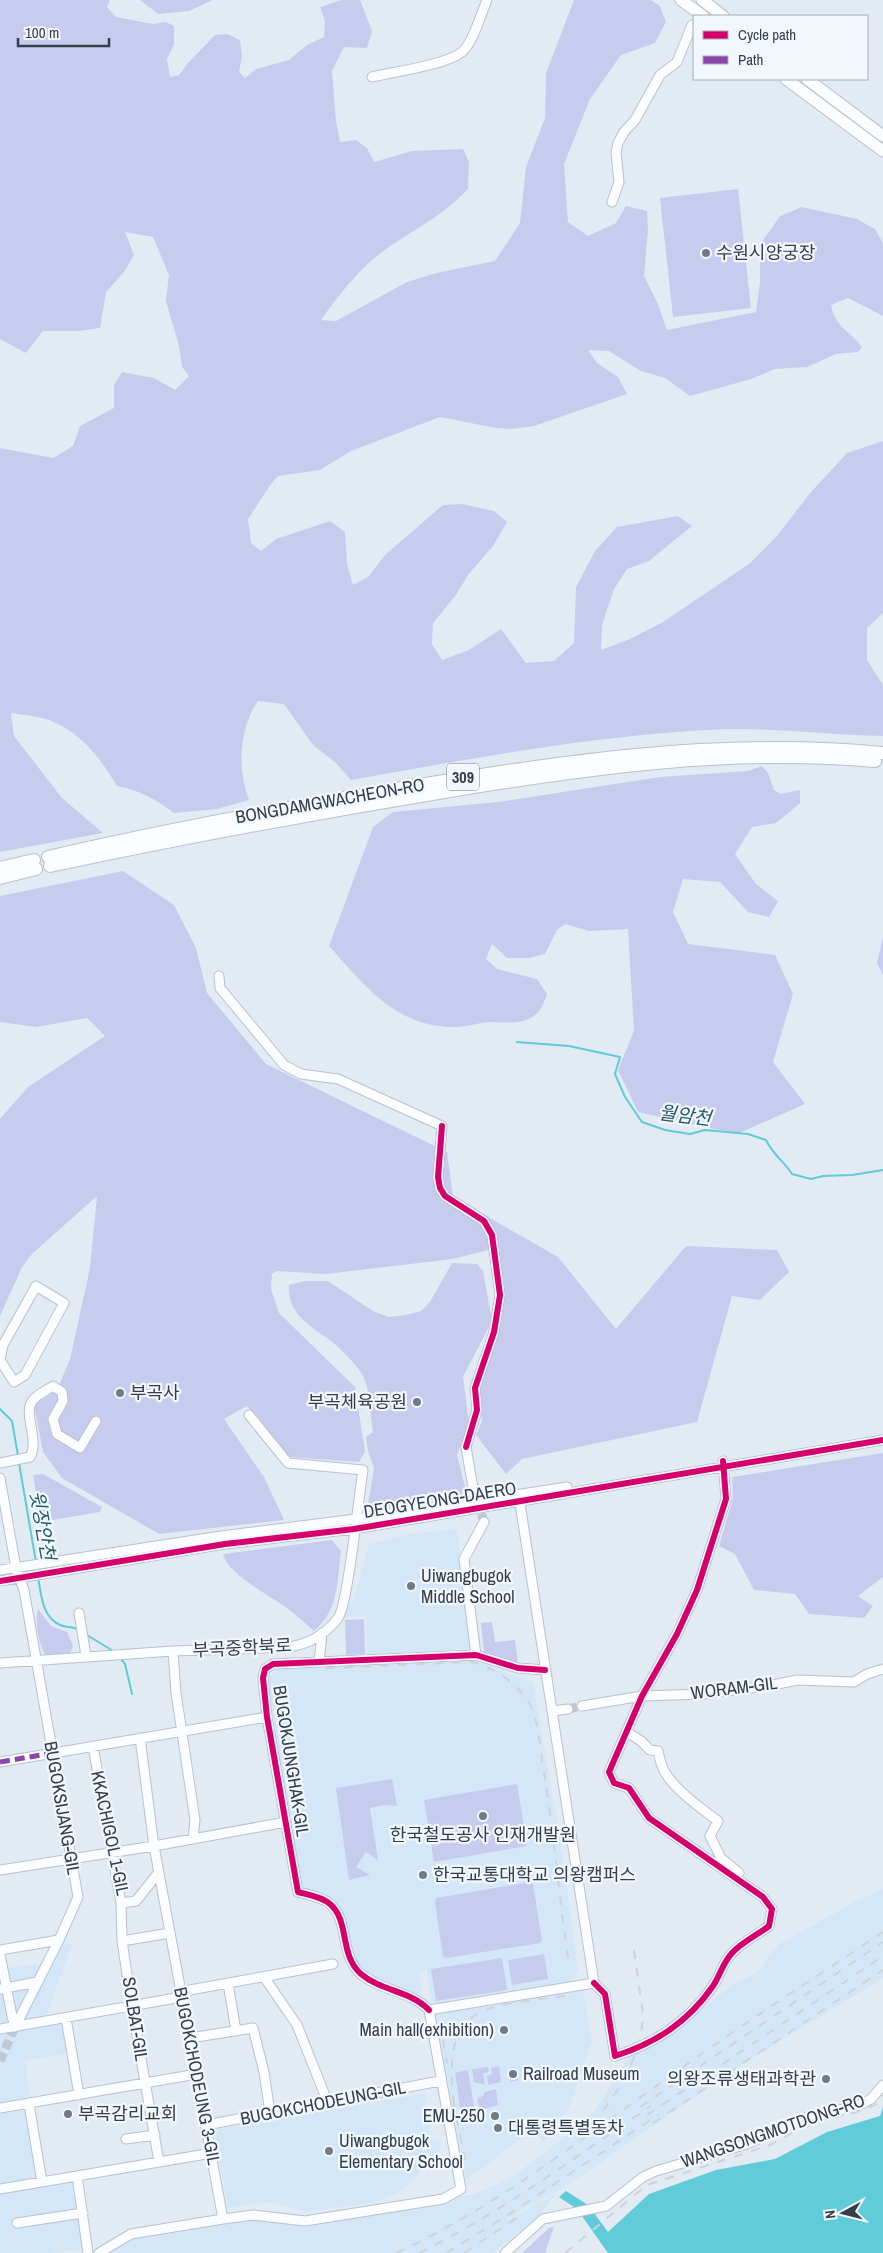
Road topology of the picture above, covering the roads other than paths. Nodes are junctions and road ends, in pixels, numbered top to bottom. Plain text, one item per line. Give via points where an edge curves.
1 (487, 0) edge
2 (681, 0) edge
3 (702, 0) edge
4 (702, 15) edge
5 (722, 15) edge
6 (692, 25) dead end
7 (372, 76) dead end
8 (787, 80) edge
9 (808, 80) edge
10 (883, 136) edge
11 (883, 151) edge
12 (612, 202) dead end
13 (883, 753) edge
14 (883, 762) edge
15 (0, 868) edge
16 (0, 878) edge
17 (219, 976) dead end
18 (0, 1359) edge
19 (249, 1415) dead end
20 (96, 1421) dead end
21 (883, 1435) edge
22 (883, 1440) edge
23 (3, 1462) edge
24 (723, 1463) junction
25 (0, 1478) edge
26 (474, 1488) tunnel mouth
27 (520, 1498) junction
28 (356, 1519) junction
29 (484, 1522) dead end
30 (354, 1529) junction
31 (0, 1570) edge
32 (41, 1570) junction
33 (22, 1572) junction
34 (0, 1581) edge
35 (79, 1612) dead end
36 (322, 1633) junction
37 (173, 1651) junction
38 (85, 1652) junction
39 (476, 1654) junction
40 (36, 1661) junction
41 (319, 1662) junction
42 (0, 1663) edge
43 (545, 1670) junction
44 (883, 1670) edge
45 (642, 1696) junction
46 (582, 1706) tunnel mouth
47 (568, 1708) tunnel mouth
48 (552, 1711) junction
49 (267, 1717) junction
50 (182, 1731) junction
51 (627, 1732) junction
52 (140, 1738) junction
53 (93, 1746) junction
54 (53, 1753) junction
55 (0, 1762) edge
56 (286, 1822) junction
57 (193, 1839) junction
58 (154, 1846) junction
59 (112, 1852) junction
60 (71, 1859) junction
61 (0, 1870) edge
62 (159, 1872) junction
63 (738, 1875) junction
64 (120, 1903) junction
65 (170, 1933) junction
66 (59, 1940) junction
67 (122, 1941) junction
68 (0, 1952) edge
69 (333, 1964) dead end
70 (264, 1976) junction
71 (37, 1982) junction
72 (228, 1983) junction
73 (594, 1983) junction
74 (3, 1988) edge
75 (182, 1994) junction
76 (132, 2007) junction
77 (429, 2010) junction
78 (66, 2018) junction
79 (16, 2026) junction
80 (0, 2029) edge
81 (236, 2031) junction
82 (190, 2038) junction
83 (197, 2074) junction
84 (440, 2081) junction
85 (146, 2084) junction
86 (883, 2085) edge
87 (79, 2095) junction
88 (328, 2103) junction
89 (29, 2104) junction
90 (0, 2108) edge
91 (270, 2113) junction
92 (206, 2125) junction
93 (154, 2135) junction
94 (126, 2138) dead end
95 (212, 2153) junction
96 (159, 2162) junction
97 (77, 2176) junction
98 (42, 2182) junction
99 (0, 2189) edge
100 (83, 2213) junction
101 (223, 2219) junction
102 (17, 2223) dead end
103 (88, 2253) edge
104 (99, 2253) edge
105 (505, 2253) edge

1 - 7 street via 462,52 444,60
2 - 4 main road
3 - 5 main road
6 - 12 street via 677,62 660,74 635,120 618,143 619,182
8 - 11 main road
9 - 10 main road
13 - 14 highway, BONGDAMGWACHEON-RO / 309 via 754,748 590,758 486,773 152,834 49,862 366,805 584,771 668,761 746,757
15 - 16 highway via 35,865
17 - 26 street via 220,988 284,1064 301,1074 338,1079 442,1126 440,1188 445,1196 484,1221 492,1235 500,1295 494,1332 475,1388 477,1410 466,1447
18 - 18 street via 14,1382 25,1375 64,1303 36,1286 3,1345
19 - 28 street, 부곡중학북로 via 288,1463 363,1470
20 - 23 street via 80,1448 57,1434 52,1419 63,1401 62,1392 53,1386 29,1406 34,1450 30,1457
21 - 24 street, DEOGYEONG-DAERO
22 - 24 street, DEOGYEONG-DAERO
24 - 27 street, DEOGYEONG-DAERO
24 - 45 street via 726,1499 697,1590 677,1634
25 - 33 street, BUGOKSIJANG-GIL
27 - 28 street, DEOGYEONG-DAERO
27 - 30 street, DEOGYEONG-DAERO
27 - 43 street
28 - 30 street, 부곡중학북로
28 - 32 street, DEOGYEONG-DAERO via 221,1536
29 - 39 street via 464,1558
30 - 32 street, DEOGYEONG-DAERO
30 - 36 street, 부곡중학북로 via 339,1617
31 - 33 street, DEOGYEONG-DAERO
32 - 33 street, DEOGYEONG-DAERO
33 - 34 street, DEOGYEONG-DAERO
33 - 40 street, BUGOKSIJANG-GIL
35 - 38 street
36 - 37 street, 부곡중학북로 via 307,1644 289,1647
36 - 41 street
37 - 38 street, 부곡중학북로 via 126,1656
37 - 50 street
38 - 40 street
39 - 41 street, BUGOKJUNGHAK-GIL
39 - 43 street, BUGOKJUNGHAK-GIL via 518,1668
40 - 42 street
40 - 54 street, BUGOKSIJANG-GIL
41 - 49 street, BUGOKJUNGHAK-GIL via 273,1664 266,1669 263,1678
43 - 48 street
44 - 45 street, WORAM-GIL via 854,1682 797,1680 703,1694
45 - 46 street, WORAM-GIL
45 - 51 street
47 - 48 street
48 - 73 street
49 - 50 street
49 - 56 street, BUGOKJUNGHAK-GIL
50 - 52 street
50 - 57 street via 195,1820
51 - 63 street via 650,1750 658,1750 667,1776 718,1821 710,1836 721,1858
51 - 63 street via 609,1772 614,1783 629,1788 649,1818
52 - 53 street
52 - 58 street, BUGOKCHODEUNG 3-GIL
53 - 54 street
53 - 59 street, KKACHIGOL 1-GIL
54 - 55 street
54 - 60 street, BUGOKSIJANG-GIL
56 - 57 street
56 - 77 street, BUGOKJUNGHAK-GIL via 298,1892 332,1905 354,1966 379,1985 421,2002
57 - 58 street
58 - 59 street
58 - 62 street, BUGOKCHODEUNG 3-GIL
59 - 60 street
59 - 64 street, KKACHIGOL 1-GIL
60 - 61 street
60 - 66 street, BUGOKSIJANG-GIL via 78,1897
62 - 64 street, KKACHIGOL 1-GIL via 136,1901
62 - 65 street, BUGOKCHODEUNG 3-GIL
63 - 73 street via 764,1897 772,1909 769,1926 733,1952 698,2005 660,2038 615,2056 605,1994
64 - 67 street, SOLBAT-GIL
65 - 67 street
65 - 75 street, BUGOKCHODEUNG 3-GIL
66 - 68 street
66 - 71 street, BUGOKSIJANG-GIL
67 - 76 street, SOLBAT-GIL
68 - 74 street
69 - 70 street
70 - 72 street
70 - 88 street via 297,2026
71 - 74 street
71 - 79 street, BUGOKSIJANG-GIL
72 - 75 street
72 - 81 street
73 - 77 street
74 - 79 street
75 - 76 street
75 - 82 street, BUGOKCHODEUNG 3-GIL
76 - 78 street
76 - 85 street, SOLBAT-GIL
77 - 84 street
78 - 79 street
78 - 87 street
79 - 80 street
81 - 82 street
81 - 91 street via 253,2028
82 - 83 street, BUGOKCHODEUNG 3-GIL
83 - 85 street
83 - 92 street, BUGOKCHODEUNG 3-GIL
84 - 88 street, BUGOKCHODEUNG-GIL
84 - 101 street via 460,2189 443,2200 305,2221 253,2215
85 - 87 street
85 - 93 street, SOLBAT-GIL
86 - 105 street, WANGSONGMOTDONG-RO via 860,2105 807,2117 747,2144 642,2177 606,2206 543,2219
87 - 89 street
88 - 91 street, BUGOKCHODEUNG-GIL
89 - 90 street
89 - 98 street
91 - 92 street, BUGOKCHODEUNG-GIL
92 - 95 street, BUGOKCHODEUNG 3-GIL
93 - 94 street
93 - 96 street, SOLBAT-GIL
95 - 96 street
95 - 101 street, BUGOKCHODEUNG 3-GIL
96 - 97 street
97 - 98 street
97 - 100 street
98 - 99 street
100 - 102 street
100 - 103 street
101 - 104 street via 131,2234

